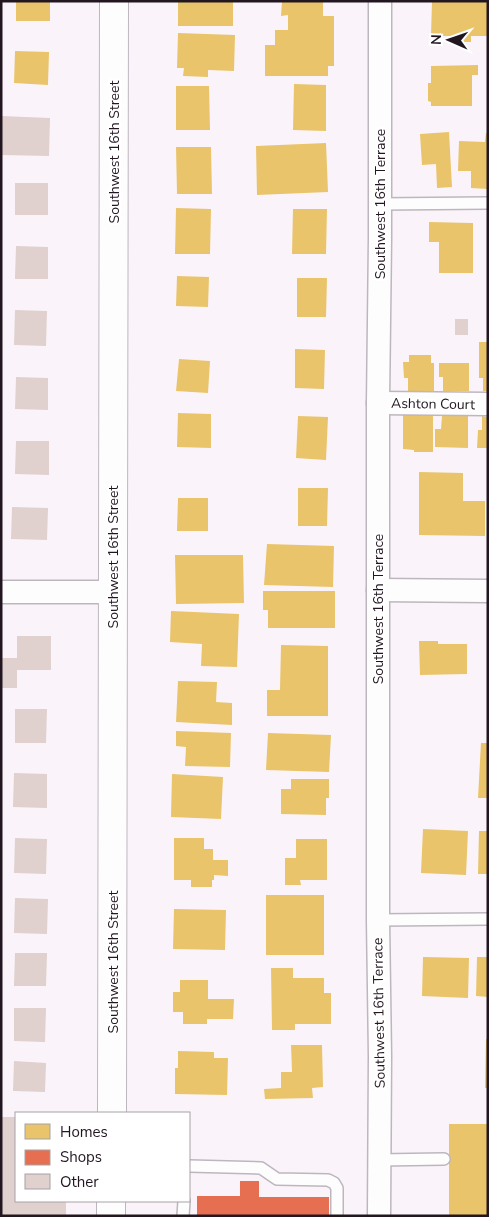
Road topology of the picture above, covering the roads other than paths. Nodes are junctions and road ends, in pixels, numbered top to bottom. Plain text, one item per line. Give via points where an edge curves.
1 (114, 1) edge
2 (380, 1) edge
3 (488, 203) edge
4 (380, 204) junction
5 (378, 403) junction
6 (488, 404) edge
7 (378, 590) junction
8 (1, 592) edge
9 (114, 592) junction
10 (488, 592) edge
11 (488, 919) edge
12 (378, 920) junction
13 (112, 1112) edge
14 (444, 1159) dead end
15 (380, 1160) junction
16 (190, 1166) edge
17 (111, 1202) edge
18 (184, 1202) edge
19 (111, 1216) edge
20 (184, 1216) edge
21 (337, 1216) edge
22 (380, 1216) edge

1 - 9 street, Southwest 16th Street
2 - 4 street, Southwest 16th Terrace
3 - 4 lane
4 - 5 street, Southwest 16th Terrace
5 - 6 street, Ashton Court
5 - 7 street, Southwest 16th Terrace
7 - 10 street
7 - 12 street, Southwest 16th Terrace
8 - 9 street
9 - 13 street, Southwest 16th Street
11 - 12 lane
12 - 15 street, Southwest 16th Terrace
14 - 15 lane
15 - 22 street, Southwest 16th Terrace
16 - 21 lane via 261,1168 277,1179 328,1180 337,1188
17 - 19 street
18 - 20 lane

